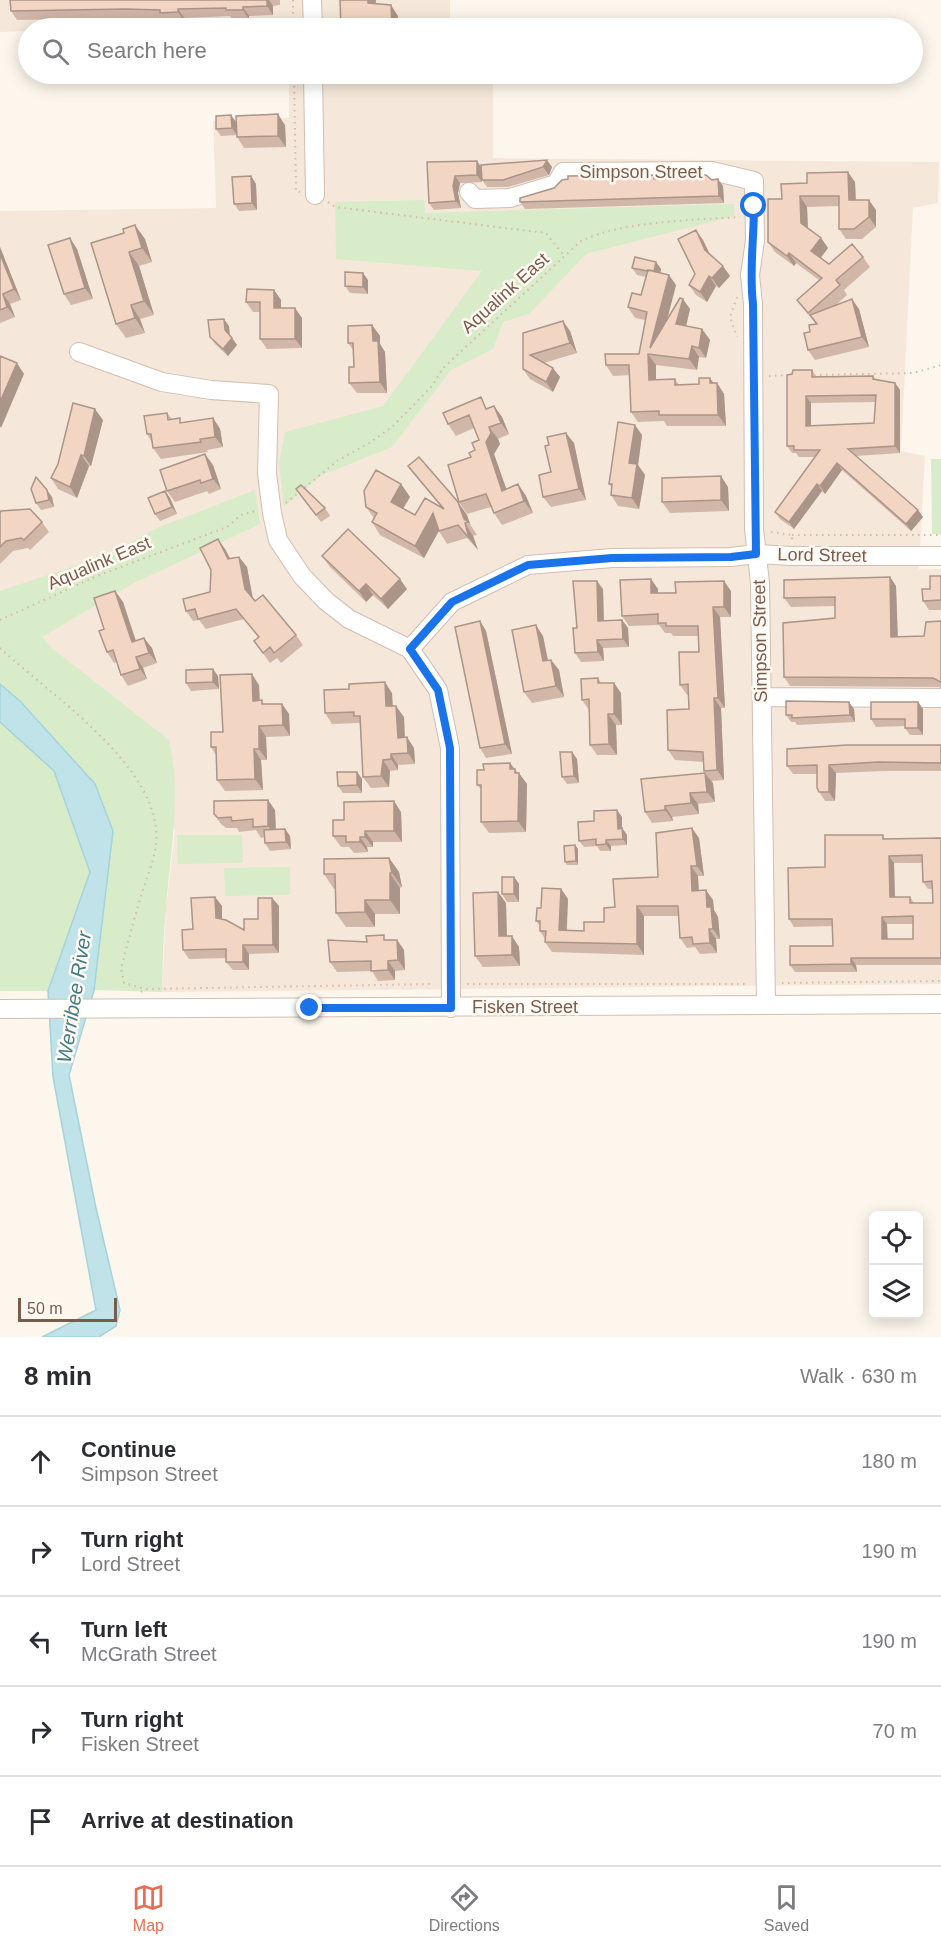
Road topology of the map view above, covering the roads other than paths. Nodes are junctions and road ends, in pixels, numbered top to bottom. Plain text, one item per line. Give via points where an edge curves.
1 (312, 0) edge
2 (313, 18) edge
3 (313, 84) edge
4 (469, 192) dead end
5 (315, 195) road end
6 (79, 352) dead end
7 (756, 554) junction
8 (941, 556) edge
9 (410, 649) junction
10 (762, 697) junction
11 (939, 698) dead end
12 (941, 1004) edge
13 (766, 1005) junction
14 (451, 1008) junction
15 (0, 1009) edge

1 - 2 street
3 - 5 street
4 - 7 street, Simpson Street via 475,199 510,198 556,184 562,172 587,170 712,171 754,181 755,240 750,275
6 - 9 street via 162,382 269,394 267,472 278,540 302,576 326,601 349,619
7 - 8 street, Lord Street
7 - 9 street, Lord Street via 528,565 452,602
7 - 10 street, Simpson Street
9 - 14 street via 438,690 450,748
10 - 11 street
10 - 13 street, Simpson Street
12 - 13 street, Fisken Street
13 - 14 street, Fisken Street
14 - 15 street, Fisken Street

